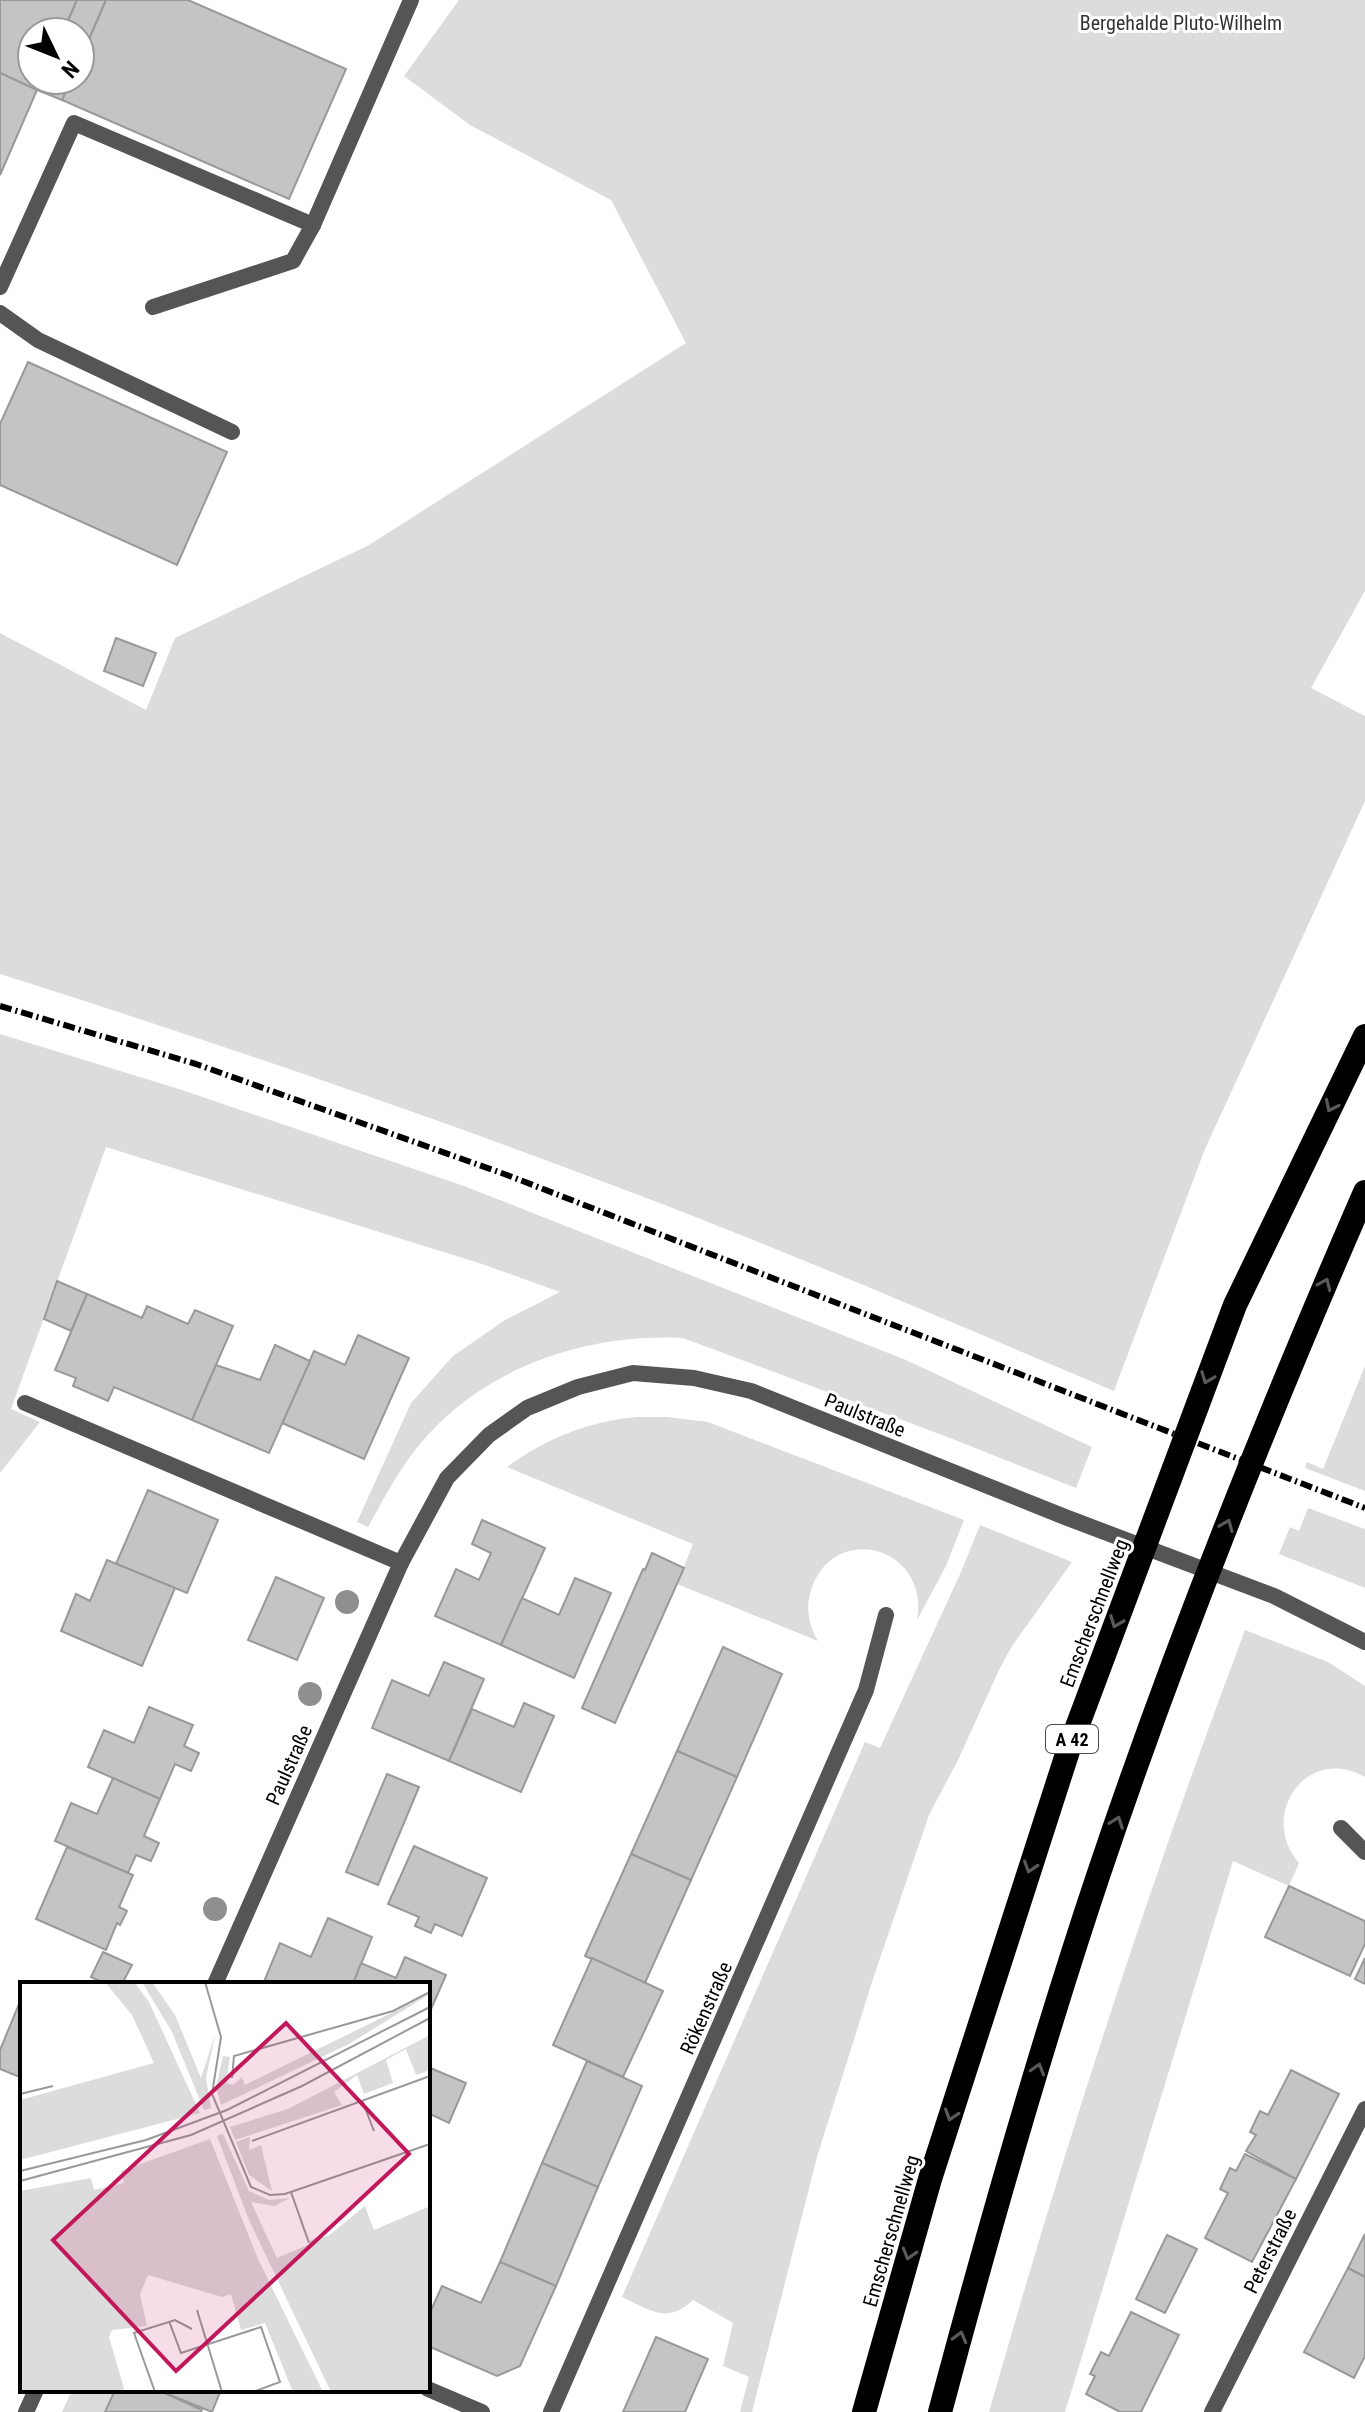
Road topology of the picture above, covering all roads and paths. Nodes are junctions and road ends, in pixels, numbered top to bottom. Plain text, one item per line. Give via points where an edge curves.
1 (411, 0) edge
2 (313, 225) junction
3 (0, 287) edge
4 (153, 307) dead end
5 (0, 313) edge
6 (232, 432) dead end
7 (1365, 1036) edge
8 (1365, 1192) edge
9 (25, 1403) dead end
10 (401, 1563) junction
11 (886, 1615) dead end
12 (1365, 1642) edge
13 (1341, 1828) dead end
14 (1365, 1852) edge
15 (216, 1982) edge
16 (1365, 2109) edge
17 (430, 2390) edge
18 (35, 2392) edge
19 (26, 2412) edge
20 (482, 2412) edge
21 (551, 2412) edge
22 (864, 2412) edge
23 (940, 2412) edge
24 (1212, 2412) edge

1 - 2 street
2 - 3 street via 74,123
2 - 4 street via 293,261
5 - 6 street via 38,340
7 -> 22 highway, Emscherschnellweg / A 42 via 1235,1305 1068,1751 930,2179
23 -> 8 highway via 991,2224 1102,1863 1185,1631
9 - 10 street
10 - 12 street, Paulstraße via 447,1478 489,1435 527,1408 633,1373 694,1378 751,1391 1274,1596
10 - 15 street, Paulstraße
11 - 21 street, Rökenstraße via 866,1690
13 - 14 street
16 - 24 street, Peterstraße
17 - 20 street
18 - 19 street

